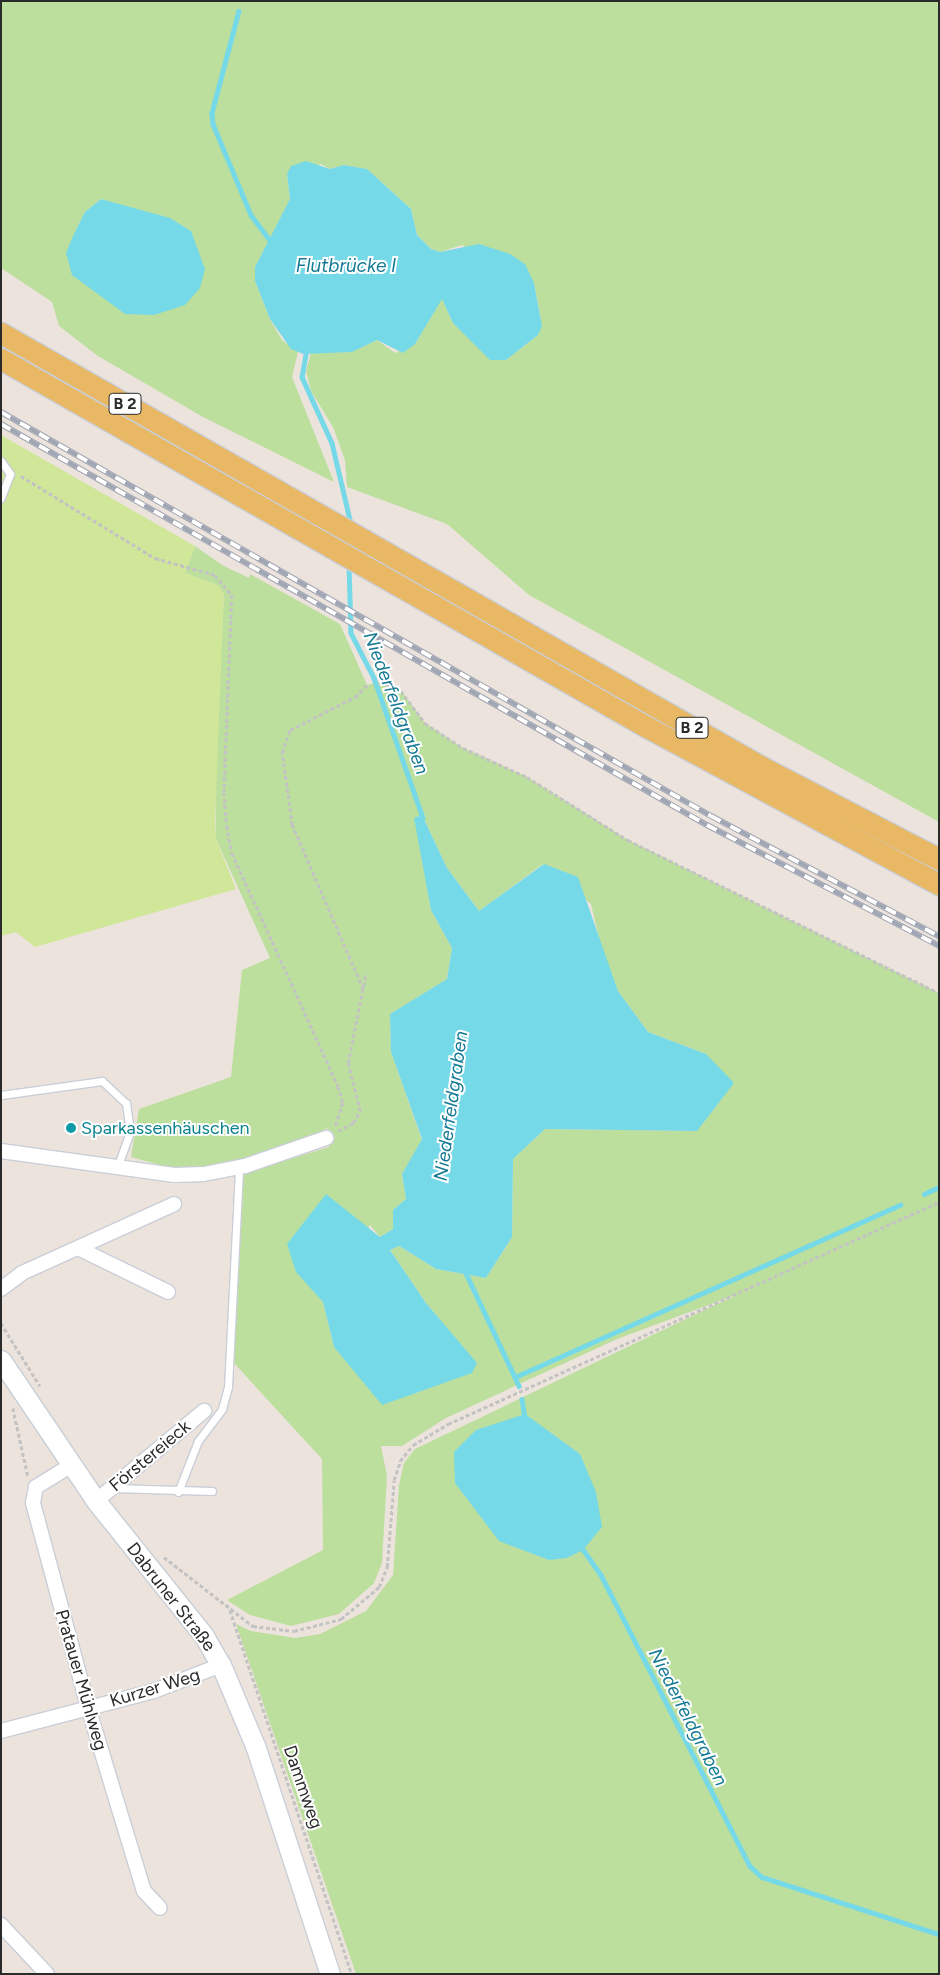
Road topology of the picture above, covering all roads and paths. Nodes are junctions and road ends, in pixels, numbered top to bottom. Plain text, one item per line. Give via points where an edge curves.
1 (1, 333) edge
2 (1, 358) edge
3 (1, 461) edge
4 (14, 471) dead end
5 (1, 498) edge
6 (379, 682) dead end
7 (367, 685) dead end
8 (939, 859) edge
9 (939, 884) edge
10 (366, 972) dead end
11 (363, 989) junction
12 (939, 993) edge
13 (1, 1095) edge
14 (326, 1138) junction
15 (1, 1151) edge
16 (238, 1167) junction
17 (117, 1168) junction
18 (939, 1202) edge
19 (174, 1204) dead end
20 (80, 1249) junction
21 (1, 1289) edge
22 (168, 1292) dead end
23 (1, 1360) edge
24 (12, 1404) dead end
25 (204, 1411) dead end
26 (73, 1464) junction
27 (114, 1488) junction
28 (212, 1491) dead end
29 (178, 1492) junction
30 (33, 1495) junction
31 (96, 1501) junction
32 (156, 1552) dead end
33 (229, 1610) junction
34 (222, 1665) junction
35 (88, 1707) junction
36 (1, 1731) edge
37 (160, 1908) dead end
38 (1, 1925) edge
39 (47, 1974) edge
40 (330, 1974) edge
41 (352, 1974) edge

1 - 8 main road, B 2 via 762,767
2 - 9 main road, B 2 via 751,785
3 - 5 lane via 10,474
4 - 14 path via 155,558 215,575 232,595 224,792 227,826 232,853 338,1086 343,1103 340,1121
6 - 12 path via 401,691 425,723 588,812 628,840
7 - 11 path via 355,696 290,730 282,753 295,834
10 - 11 path
11 - 14 path via 348,1063 360,1111 353,1123
13 - 17 lane via 102,1081 126,1103 130,1132
14 - 16 street
15 - 17 street
16 - 17 street via 174,1175
16 - 29 lane via 228,1387 222,1409 198,1441
18 - 33 path via 448,1424 413,1445 400,1461 394,1480 387,1567 379,1587 341,1619 318,1627 273,1631 253,1626
19 - 20 street
20 - 21 street via 22,1273
20 - 22 street
23 - 26 street, Dabruner Straße
24 - 30 path
25 - 27 street, Förstereieck
26 - 30 street via 36,1487
26 - 31 street, Dabruner Straße
27 - 29 lane
27 - 31 street, Förstereieck
28 - 29 lane
30 - 35 street, Pratauer Mühlweg
31 - 34 street, Dabruner Straße via 204,1636
32 - 33 path
33 - 41 path, Dammweg
34 - 35 street, Kurzer Weg via 154,1690
34 - 40 street, Dabruner Straße via 256,1748
35 - 36 street, Kurzer Weg
35 - 37 street, Pratauer Mühlweg via 144,1891
38 - 39 street

